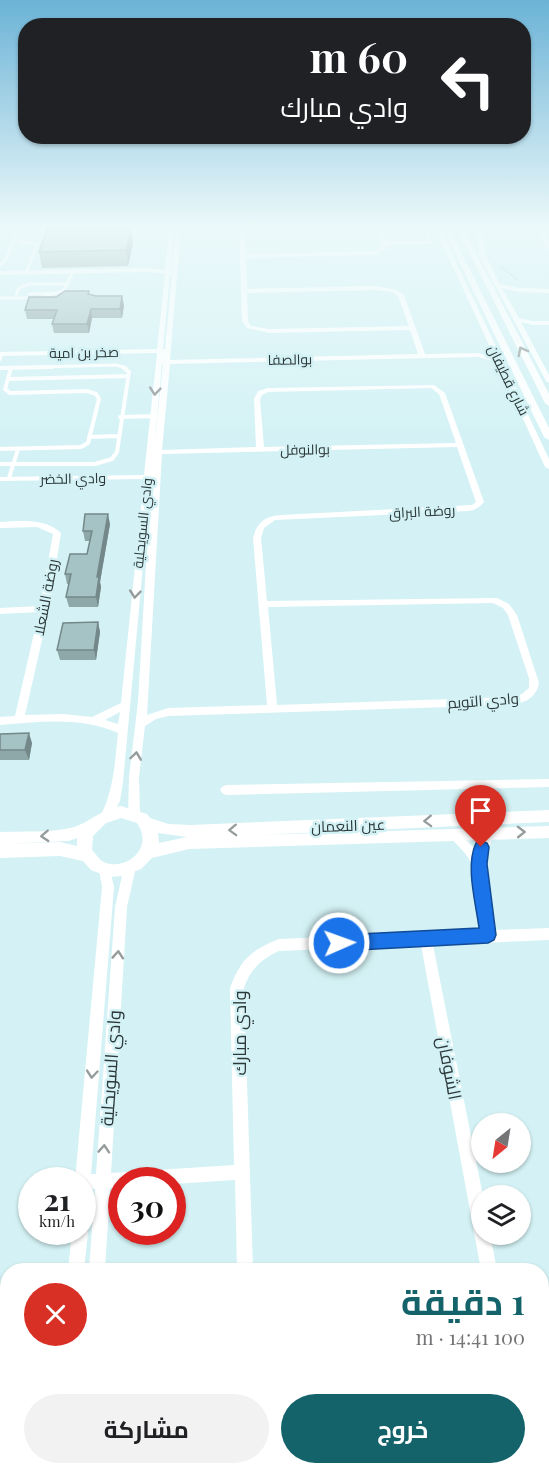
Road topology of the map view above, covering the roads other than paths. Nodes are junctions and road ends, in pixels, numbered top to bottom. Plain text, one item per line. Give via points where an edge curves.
1 (169, 297) edge
2 (244, 297) edge
3 (402, 297) edge
4 (469, 297) edge
5 (480, 297) edge
6 (493, 297) edge
7 (504, 297) edge
8 (514, 297) edge
9 (507, 302) junction
10 (515, 318) junction
11 (536, 323) junction
12 (549, 323) edge
13 (412, 328) junction
14 (521, 329) junction
15 (493, 348) junction
16 (478, 355) junction
17 (0, 356) edge
18 (163, 356) junction
19 (422, 356) junction
20 (499, 361) junction
21 (0, 368) edge
22 (11, 368) junction
23 (128, 376) junction
24 (8, 379) junction
25 (549, 381) edge
26 (549, 403) edge
27 (157, 416) junction
28 (120, 417) junction
29 (118, 436) junction
30 (89, 437) junction
31 (549, 437) edge
32 (460, 445) junction
33 (0, 449) edge
34 (18, 449) junction
35 (260, 450) junction
36 (154, 452) junction
37 (0, 464) edge
38 (14, 464) junction
39 (549, 467) edge
40 (151, 477) junction
41 (4, 478) edge
42 (0, 525) edge
43 (263, 604) junction
44 (44, 609) junction
45 (0, 611) edge
46 (142, 702) junction
47 (124, 706) junction
48 (272, 708) junction
49 (168, 712) junction
50 (19, 720) junction
51 (94, 720) junction
52 (0, 721) edge
53 (141, 724) junction
54 (123, 731) junction
55 (549, 783) edge
56 (226, 790) dead end
57 (134, 814) junction
58 (107, 815) junction
59 (549, 816) edge
60 (148, 824) junction
61 (89, 828) junction
62 (549, 832) edge
63 (489, 833) junction
64 (453, 834) junction
65 (0, 838) edge
66 (0, 851) edge
67 (148, 852) junction
68 (86, 855) junction
69 (479, 864) junction
70 (130, 867) junction
71 (105, 869) junction
72 (549, 934) edge
73 (488, 935) junction
74 (426, 940) junction
75 (84, 1167) edge
76 (242, 1172) junction
77 (96, 1181) edge
78 (102, 1181) junction
79 (473, 1185) edge
80 (79, 1245) edge
81 (484, 1245) edge
82 (77, 1263) edge
83 (97, 1263) edge
84 (245, 1263) edge
85 (488, 1263) edge

1 - 18 street, وادي السويحلية
2 - 13 street via 244,321 255,330
3 - 13 street
4 - 15 street, شارع قطيفان
5 - 31 street, شارع قطيفان
26 -> 6 street, شارع قطيفان
7 - 9 street
8 - 9 street
9 - 10 street
10 - 11 street
10 - 14 street
11 - 12 street
11 - 14 street
13 - 19 street
14 - 25 street
15 - 16 street, بوالصفا
15 - 20 street, شارع قطيفان
16 - 19 street, بوالصفا
16 - 20 street, بوالصفا
17 - 18 street, صخر بن امية
18 - 19 street, بوالصفا
18 - 27 street, وادي السويحلية
20 - 39 street, شارع قطيفان
21 - 22 lane
22 - 23 lane via 116,365 127,369
22 - 24 lane
23 - 24 lane
23 - 28 lane
24 - 30 lane via 4,389 10,393 96,394 99,399
27 - 28 lane
27 - 36 street, وادي السويحلية
28 - 29 lane
29 - 30 lane
29 - 38 lane via 116,456 102,463
30 - 34 lane via 85,445 76,448
32 - 35 street, بوالنوفل
32 - 35 street, روضة البراق via 442,393 432,386 273,388 258,397
32 - 43 street, روضة البراق via 479,500 475,507 282,518 264,523 257,534
33 - 34 lane
34 - 38 lane
35 - 36 street, بوالنوفل
36 - 40 street, وادي السويحلية
37 - 38 lane
38 - 41 lane
40 - 41 street, وادي الخضر
40 - 46 street, وادي السويحلية
40 -> 47 street, وادي السويحلية
42 - 44 street, روضة الشعلا via 37,524 57,533
43 - 48 street, روضة البراق
43 - 48 street, وادي التويم via 494,600 510,610 535,683 529,695 512,701
44 - 45 street
44 - 50 street, روضة الشعلا
46 - 49 street, وادي التويم
46 - 53 street, وادي السويحلية
47 - 51 street
47 - 54 street, وادي السويحلية
48 - 49 street, وادي التويم
49 - 53 street, وادي التويم
50 - 51 street
50 - 52 street
51 - 54 street
57 -> 53 street, وادي السويحلية
54 - 58 street, وادي السويحلية via 117,792
55 - 56 street
57 - 58 street
57 - 60 street
58 - 61 street
59 -> 60 street, عين النعمان via 190,831
60 - 67 street via 152,842
61 -> 65 street via 69,834
61 - 68 street
63 -> 62 street, عين النعمان
63 - 64 street, عين النعمان
63 - 69 street via 481,847
64 - 67 street, عين النعمان via 189,843
64 - 69 street
66 - 68 street via 60,849
67 - 70 street
68 - 71 street
69 - 73 street
70 - 71 street
78 -> 70 street, وادي السويحلية via 121,907
71 -> 75 street, وادي السويحلية via 108,887
72 - 73 street, وادي مبارك
73 - 74 street, وادي مبارك
74 - 76 street, وادي مبارك via 279,945 251,960 237,988
74 - 79 street, الشوفان
76 - 78 street
76 - 84 street, وادي مبارك
77 - 78 street
78 - 83 street, وادي السويحلية
80 - 82 street
81 - 85 street, الشوفان

